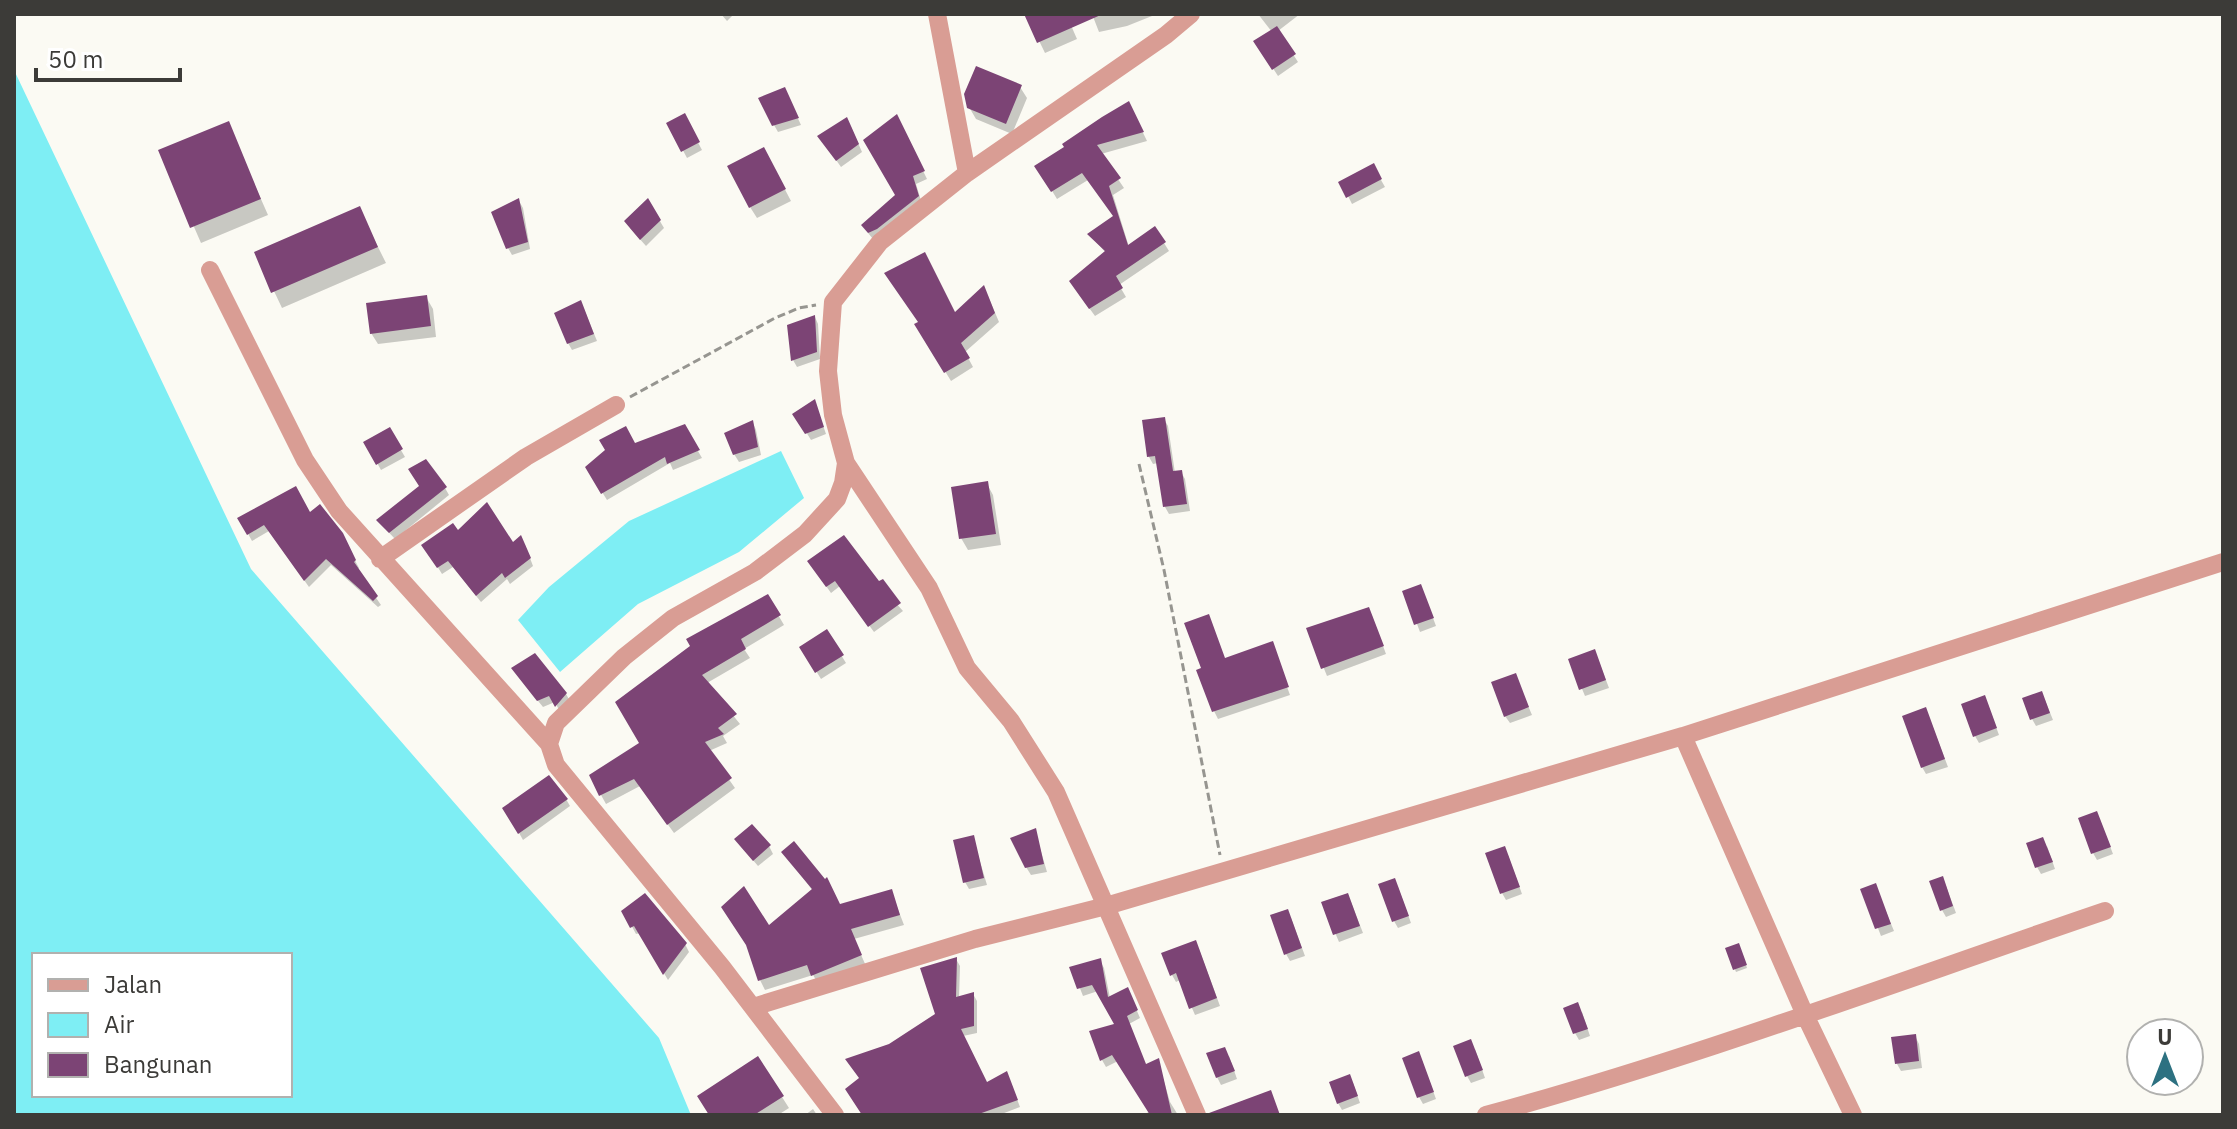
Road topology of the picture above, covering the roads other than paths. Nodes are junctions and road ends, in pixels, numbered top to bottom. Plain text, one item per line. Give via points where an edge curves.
1 (937, 14) edge
2 (1191, 14) edge
3 (967, 173) junction
4 (210, 270) dead end
5 (616, 405) road end
6 (846, 463) junction
7 (380, 559) junction
8 (2223, 562) edge
9 (1683, 736) junction
10 (549, 744) junction
11 (1106, 906) junction
12 (2105, 911) dead end
13 (753, 1007) junction
14 (1806, 1017) junction
15 (835, 1115) edge
16 (1197, 1115) edge
17 (1486, 1115) edge
18 (1853, 1115) edge

1 - 3 street
2 - 3 street
3 - 6 street via 880,242 833,302 828,371
4 - 7 street via 305,460
5 - 7 street via 526,457
6 - 10 street via 837,499 805,534 755,572 673,618 624,657 556,723
6 - 11 street via 929,588 967,668 1035,755
7 - 10 street
8 - 9 street
9 - 11 street
9 - 14 street
10 - 13 street via 556,765
11 - 13 street via 975,939
11 - 16 street
12 - 14 street
13 - 15 street
14 - 17 street
14 - 18 street

